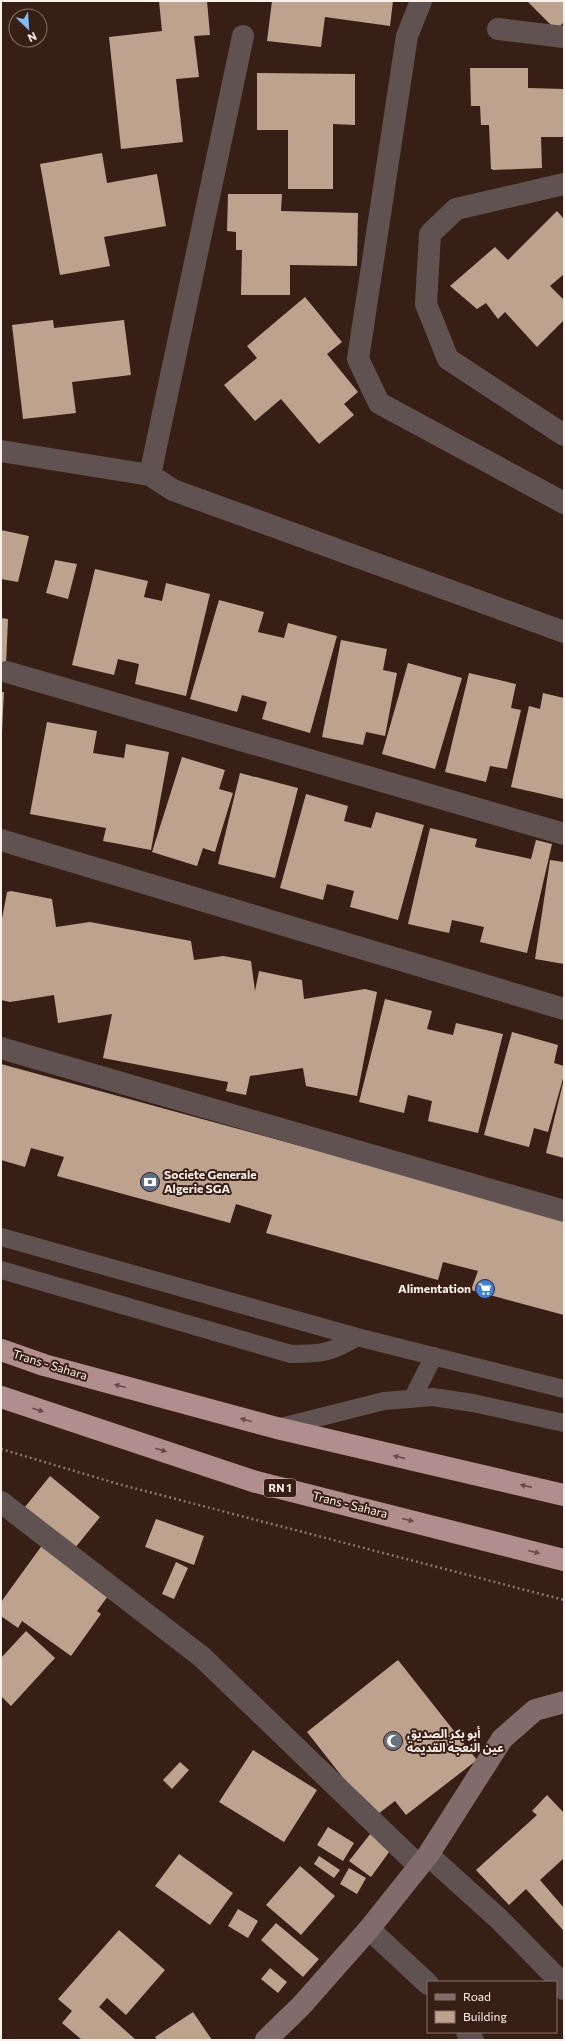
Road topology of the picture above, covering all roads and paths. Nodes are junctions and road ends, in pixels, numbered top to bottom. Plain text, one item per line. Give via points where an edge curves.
1 (421, 1) edge
2 (498, 30) dead end
3 (243, 36) dead end
4 (564, 37) edge
5 (564, 184) edge
6 (564, 435) edge
7 (1, 451) edge
8 (150, 475) junction
9 (564, 503) edge
10 (564, 632) edge
11 (7, 672) dead end
12 (564, 834) edge
13 (1, 840) edge
14 (564, 1009) edge
15 (1, 1048) edge
16 (564, 1211) edge
17 (1, 1237) edge
18 (1, 1270) edge
19 (357, 1337) junction
20 (1, 1350) edge
21 (434, 1356) junction
22 (564, 1389) edge
23 (1, 1397) edge
24 (412, 1399) junction
25 (564, 1423) edge
26 (277, 1428) junction
27 (1, 1449) edge
28 (564, 1495) edge
29 (1, 1502) edge
30 (564, 1560) edge
31 (564, 1600) edge
32 (564, 1702) edge
33 (424, 1860) junction
34 (369, 1929) junction
35 (427, 1983) edge
36 (564, 1989) edge
37 (266, 2040) edge

1 - 9 street via 407,36 358,359 379,403
2 - 4 street
3 - 8 street
5 - 6 street via 456,209 430,234 426,304 448,360
7 - 8 street
8 - 10 street via 173,490
11 - 12 street
13 - 14 street
15 - 16 street
17 - 19 lane
18 - 19 lane via 291,1354 320,1354 339,1348
19 - 21 lane
26 -> 20 highway, Trans - Sahara via 44,1365
21 - 22 lane
21 - 24 lane
23 -> 30 highway, Trans - Sahara / RN 1 via 256,1482
24 - 25 lane via 433,1397 473,1403
24 - 26 lane via 384,1401
28 -> 26 highway, Trans - Sahara
27 - 31 path via 118,1484
29 - 33 street via 202,1657
32 - 33 street via 535,1710 502,1739
33 - 34 street
33 - 36 street via 499,1919 555,1976
34 - 35 street
34 - 37 street via 301,2006

